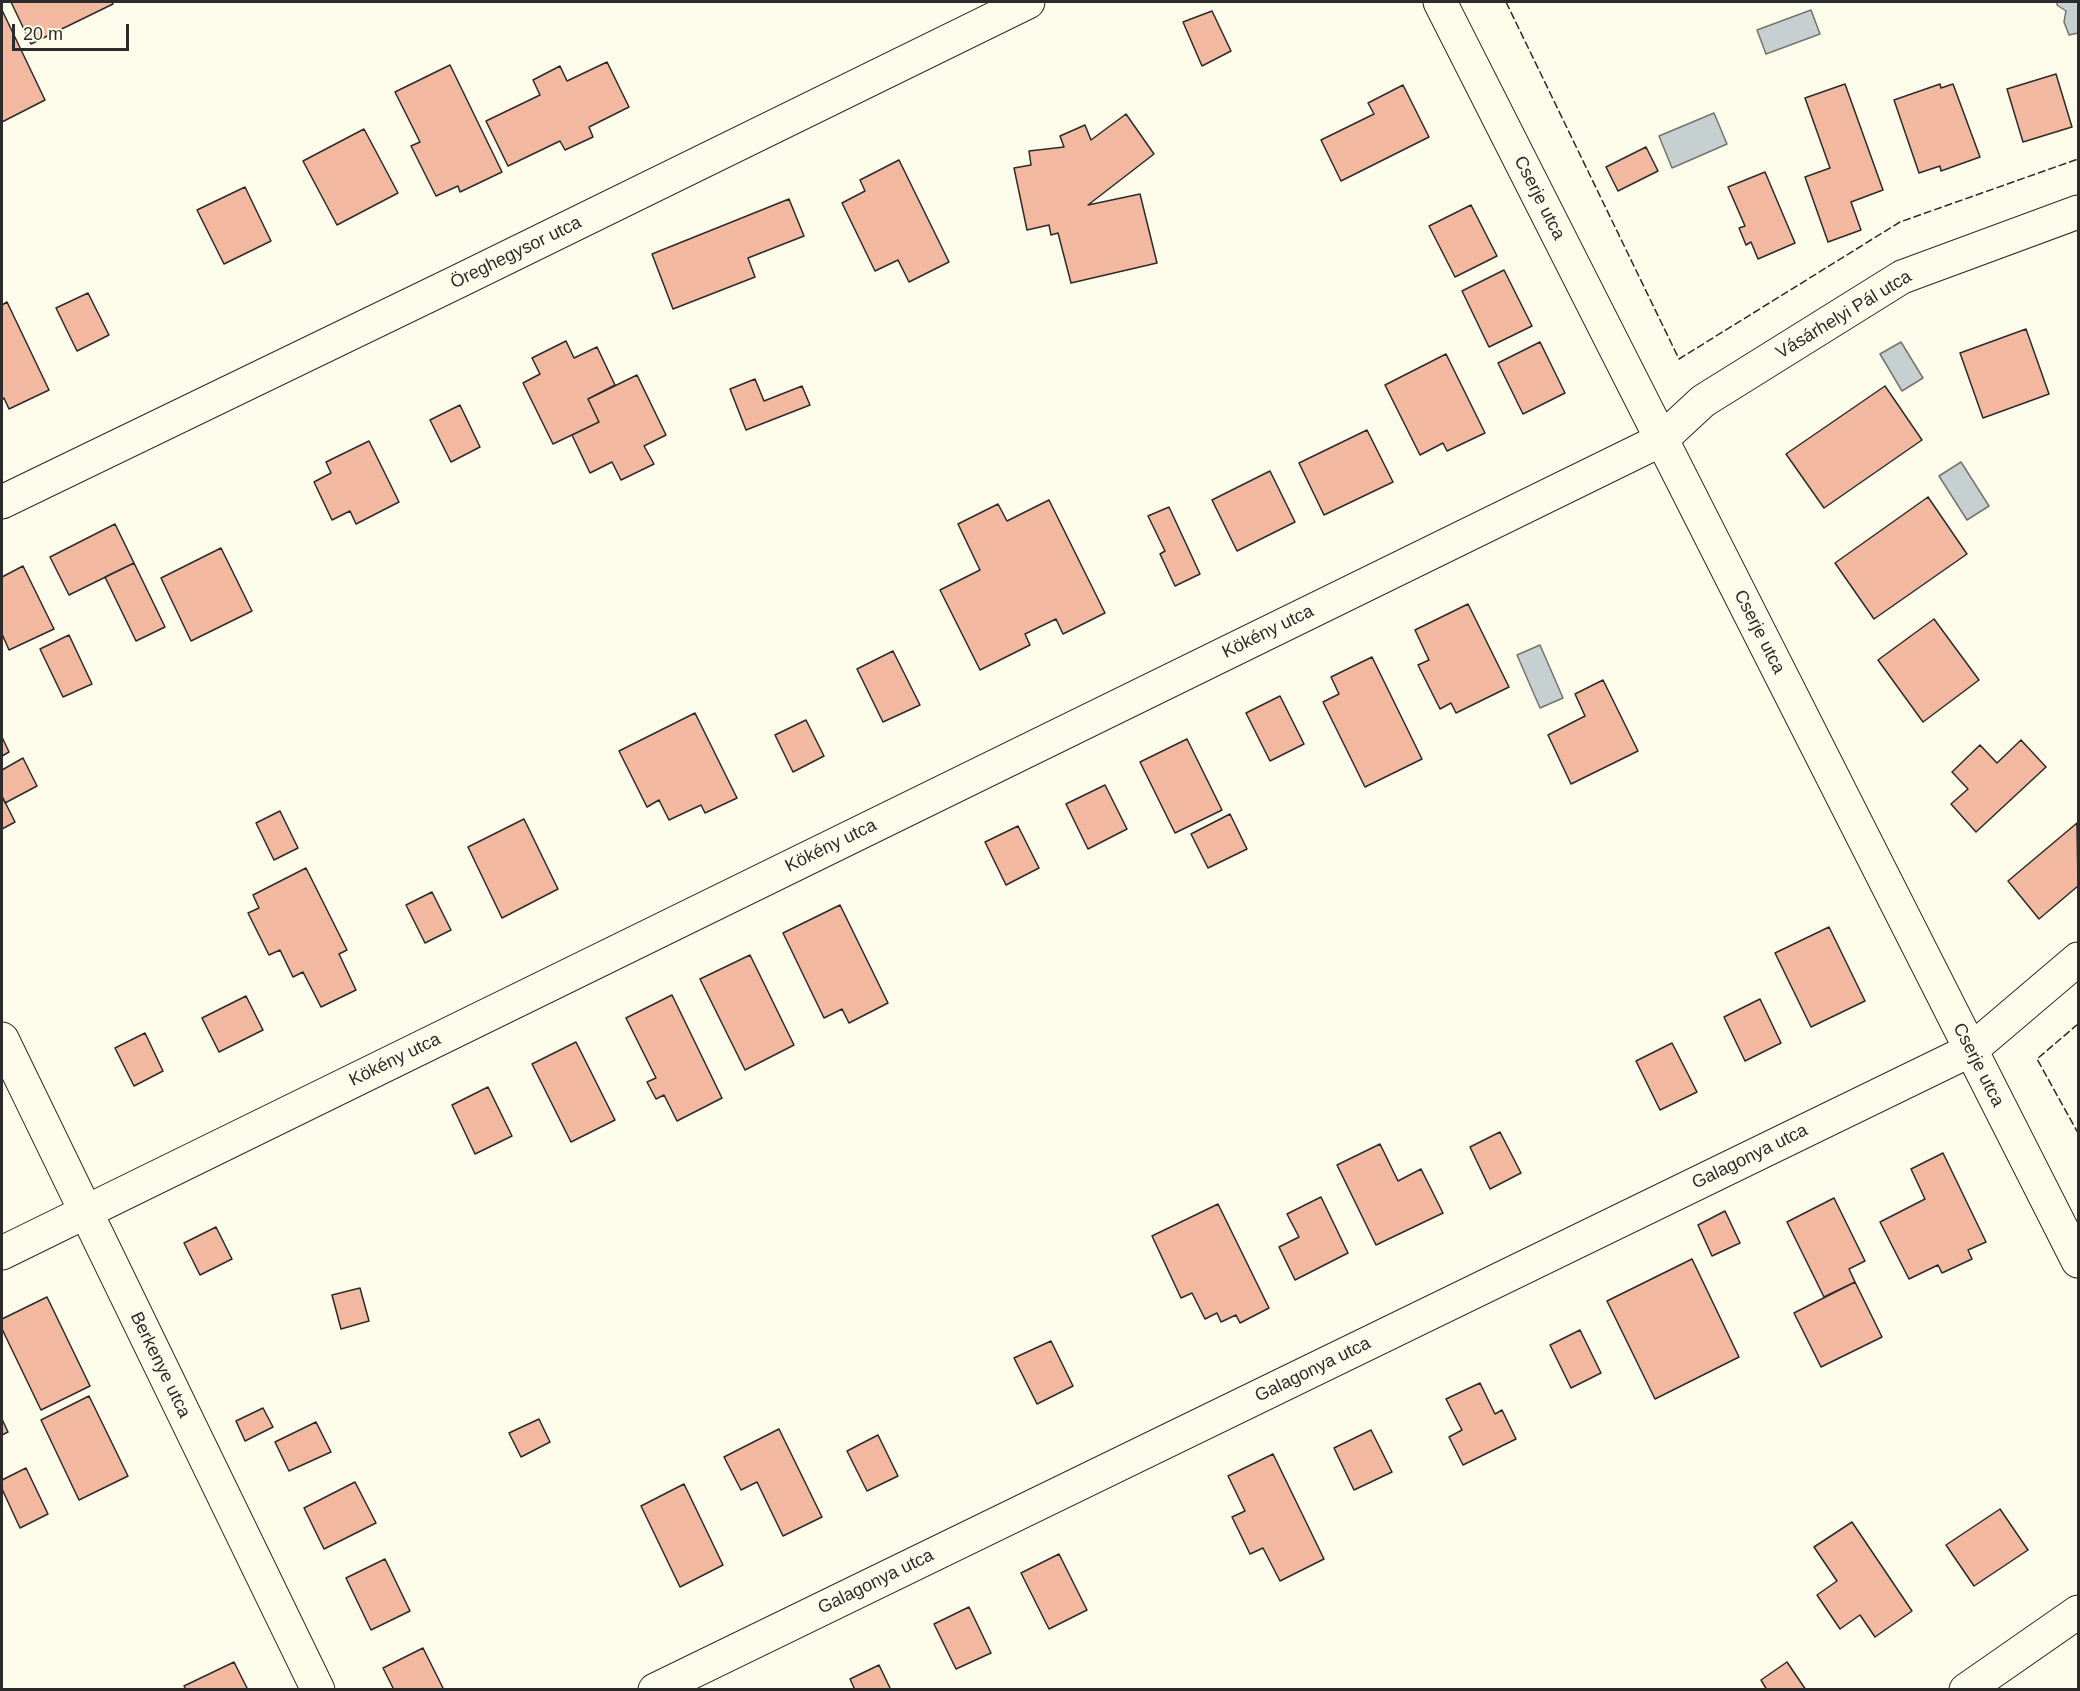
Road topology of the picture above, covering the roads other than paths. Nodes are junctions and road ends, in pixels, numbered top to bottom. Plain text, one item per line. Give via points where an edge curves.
1 (1028, 2) edge
2 (1440, 2) edge
3 (2079, 212) edge
4 (1661, 440) junction
5 (2, 502) edge
6 (2079, 959) edge
7 (2, 1039) edge
8 (1971, 1050) junction
9 (85, 1211) junction
10 (2, 1253) edge
11 (2079, 1261) edge
12 (2079, 1612) edge
13 (318, 1689) edge
14 (655, 1689) edge
15 (1966, 1689) edge

1 - 5 street, Öreghegysor utca
2 - 4 street, Cserje utca
3 - 4 street, Vásárhelyi Pál utca via 1902,277 1703,401
4 - 8 street, Cserje utca
4 - 9 street, Kökény utca
6 - 8 street, Galagonya utca
7 - 9 street, Berkenye utca
8 - 11 street, Cserje utca
8 - 14 street, Galagonya utca
9 - 10 street, Kökény utca
9 - 13 street, Berkenye utca
12 - 15 street

